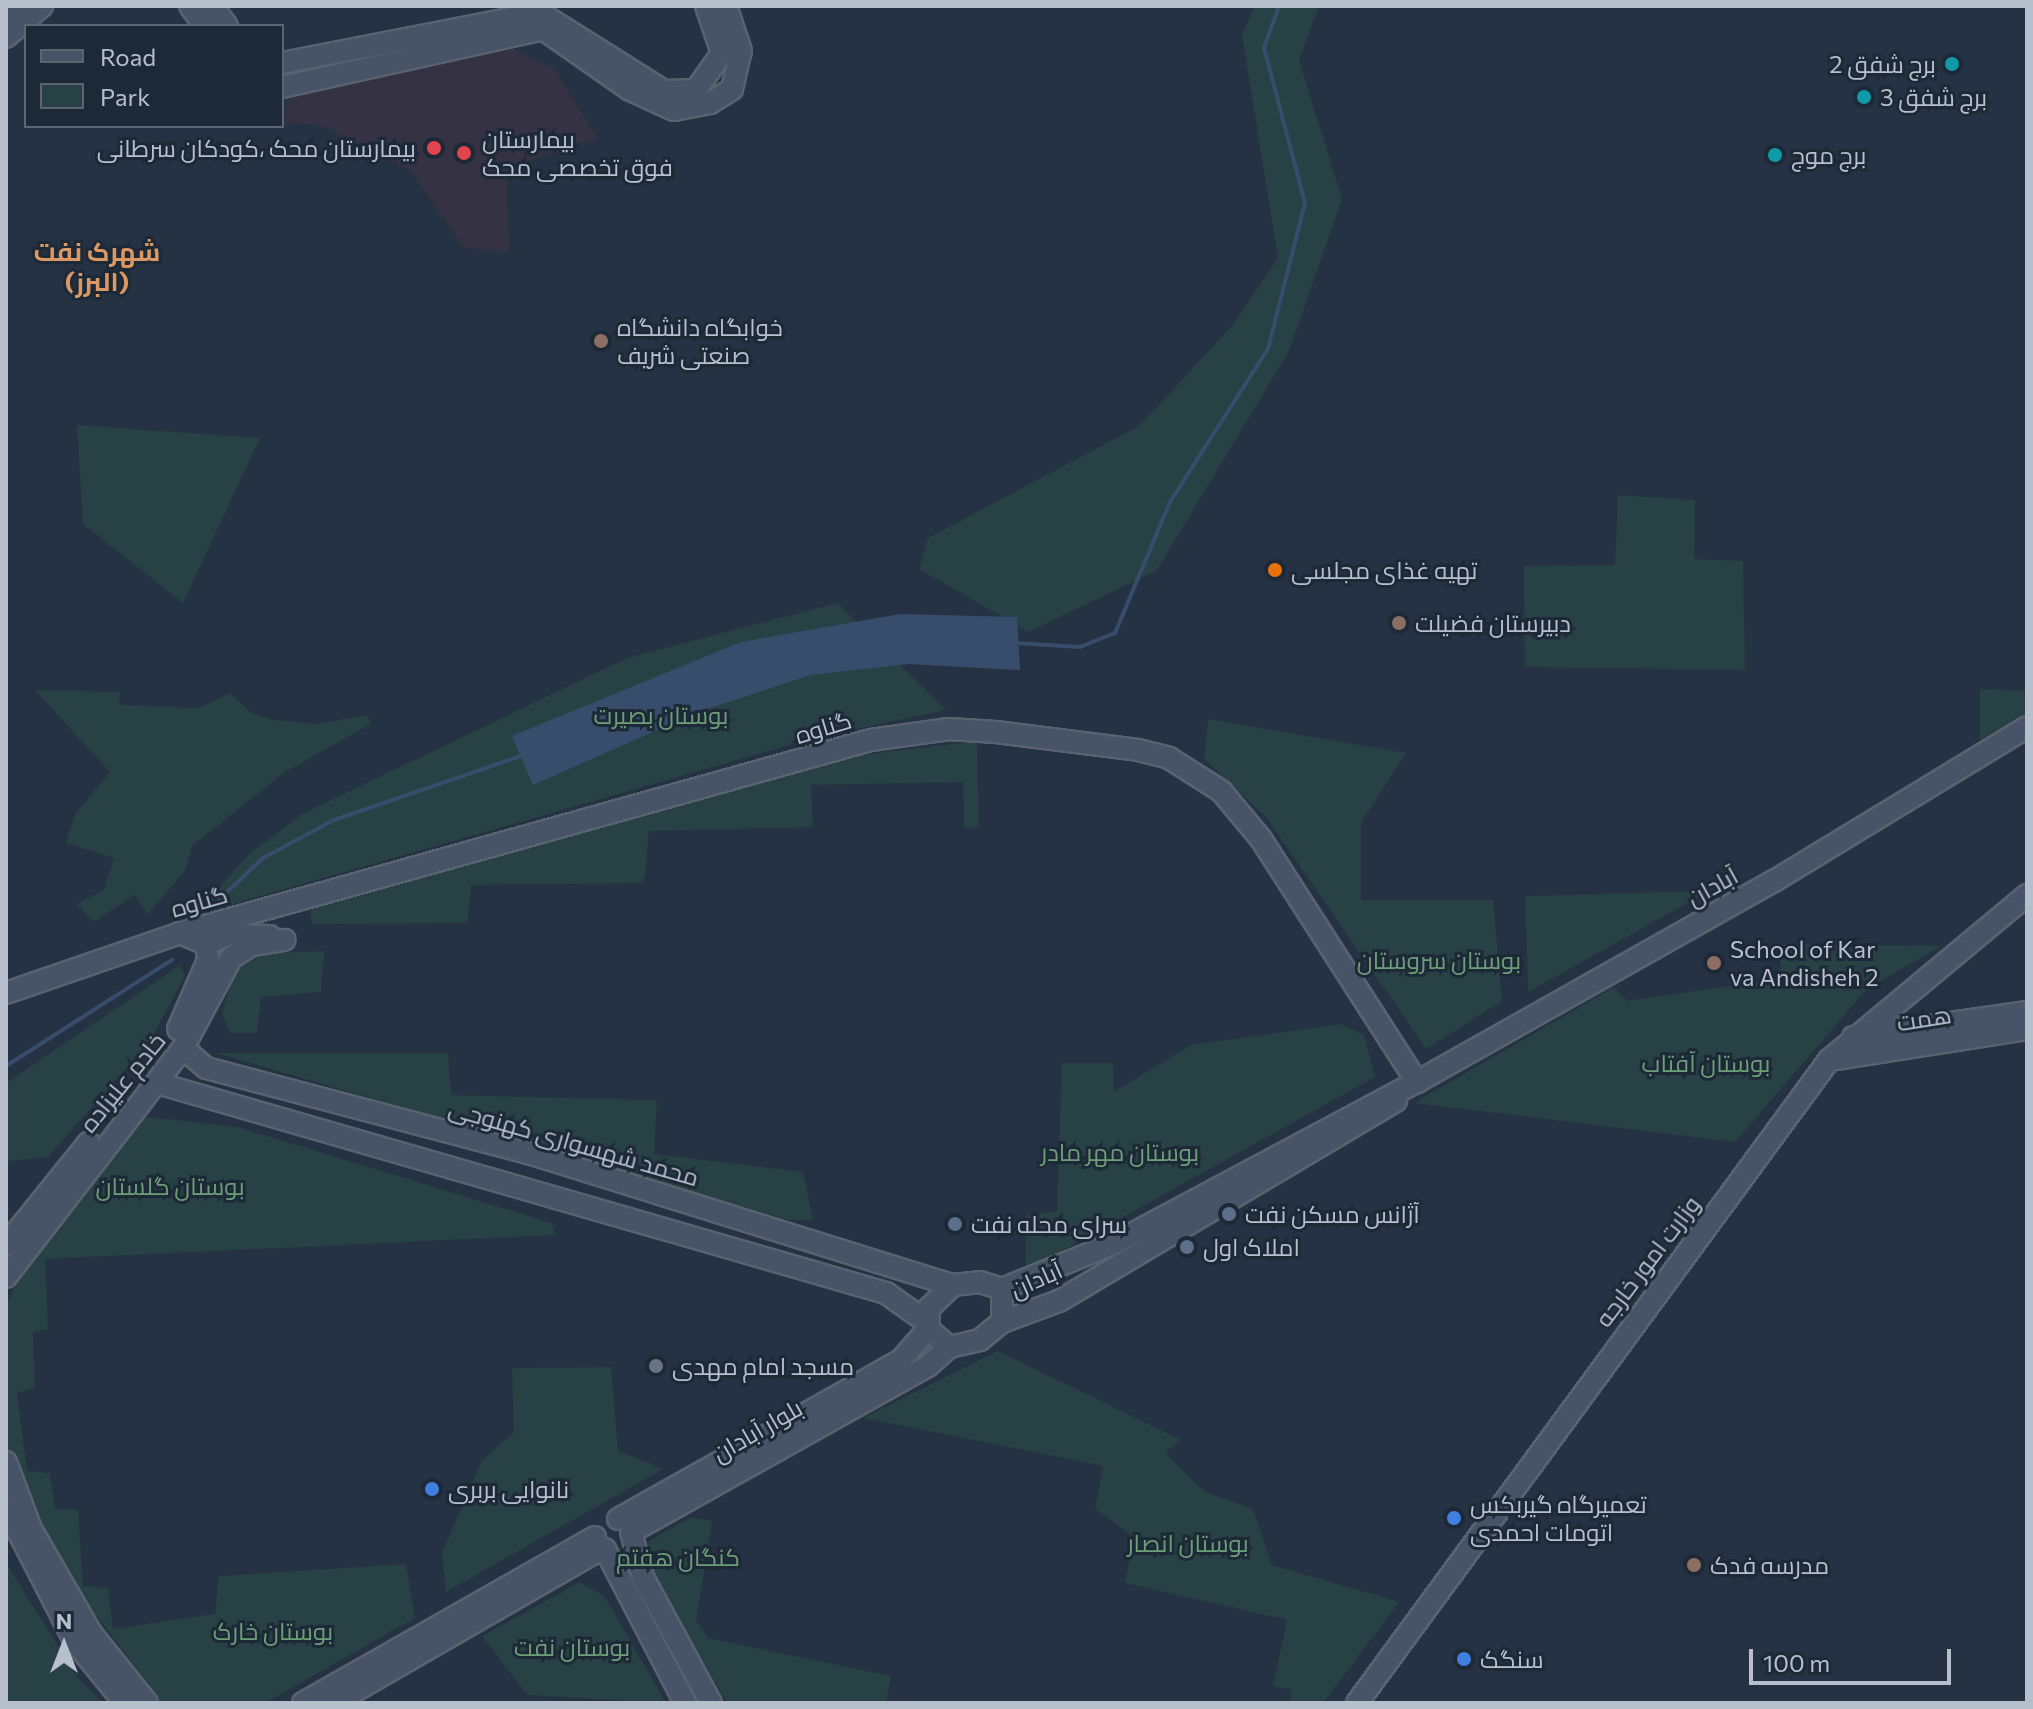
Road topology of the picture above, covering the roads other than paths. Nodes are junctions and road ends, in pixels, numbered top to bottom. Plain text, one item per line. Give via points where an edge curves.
1 (20, 6) edge
2 (42, 6) edge
3 (190, 6) edge
4 (212, 6) edge
5 (706, 6) edge
6 (726, 6) edge
7 (6, 18) edge
8 (541, 21) junction
9 (204, 24) edge
10 (226, 24) edge
11 (6, 37) edge
12 (284, 63) edge
13 (284, 86) edge
14 (2027, 727) edge
15 (2027, 895) edge
16 (282, 905) junction
17 (209, 934) junction
18 (285, 940) junction
19 (6, 993) edge
20 (1906, 993) junction
21 (2027, 1012) edge
22 (1942, 1024) junction
23 (2027, 1029) edge
24 (1853, 1037) junction
25 (183, 1048) junction
26 (1829, 1060) junction
27 (1417, 1082) junction
28 (157, 1083) junction
29 (6, 1245) edge
30 (6, 1277) edge
31 (953, 1285) junction
32 (1002, 1289) junction
33 (1002, 1322) junction
34 (926, 1325) junction
35 (949, 1347) junction
36 (6, 1462) edge
37 (6, 1508) edge
38 (625, 1526) junction
39 (600, 1545) junction
40 (444, 1629) junction
41 (125, 1703) edge
42 (147, 1703) edge
43 (303, 1703) edge
44 (334, 1703) edge
45 (685, 1703) edge
46 (711, 1703) edge
47 (1357, 1703) edge

1 - 7 main road
2 - 11 main road
3 - 9 main road
4 - 10 main road
5 - 8 main road via 722,53 696,90 664,91
6 - 8 main road via 741,51 736,81 710,103 674,110 630,90
8 - 12 main road
8 - 13 main road
14 - 27 main road, آبادان via 1774,881
15 - 20 main road, وزارت امور خارجه
16 - 17 main road, گناوه
16 - 18 main road
16 - 27 main road, گناوه via 871,740 949,729 1094,743 1169,758 1221,791 1261,839
17 - 18 main road via 250,933
17 - 19 main road, گناوه via 180,933
17 - 29 main road, خادم علیزاده via 206,971 172,1041
18 - 25 main road, خادم علیزاده via 252,945 231,958
20 - 22 main road via 1918,1014
20 - 24 main road, وزارت امور خارجه
21 - 22 main road, همت
22 - 24 main road, همت
23 - 26 main road, همت
24 - 26 main road, وزارت امور خارجه
25 - 28 main road, خادم علیزاده
25 - 31 main road, محمد شهسواری کهنوجی via 206,1068 528,1153
26 - 47 main road, وزارت امور خارجه
27 - 32 main road, آبادان via 1113,1244
27 - 33 main road, آبادان via 1283,1172 1059,1301
28 - 30 main road, خادم علیزاده
28 - 34 main road via 886,1293
31 - 32 main road
31 - 34 main road via 937,1295
32 - 33 main road
33 - 35 main road via 980,1340
34 - 35 main road
34 - 38 main road, بلوار آبادان via 901,1360
35 - 38 main road, بلوار آبادان
36 - 42 main road via 31,1529 91,1633
37 - 41 main road via 75,1642
38 - 39 main road
38 - 46 main road via 643,1577
39 - 40 main road
39 - 45 main road
40 - 43 main road
40 - 44 main road

